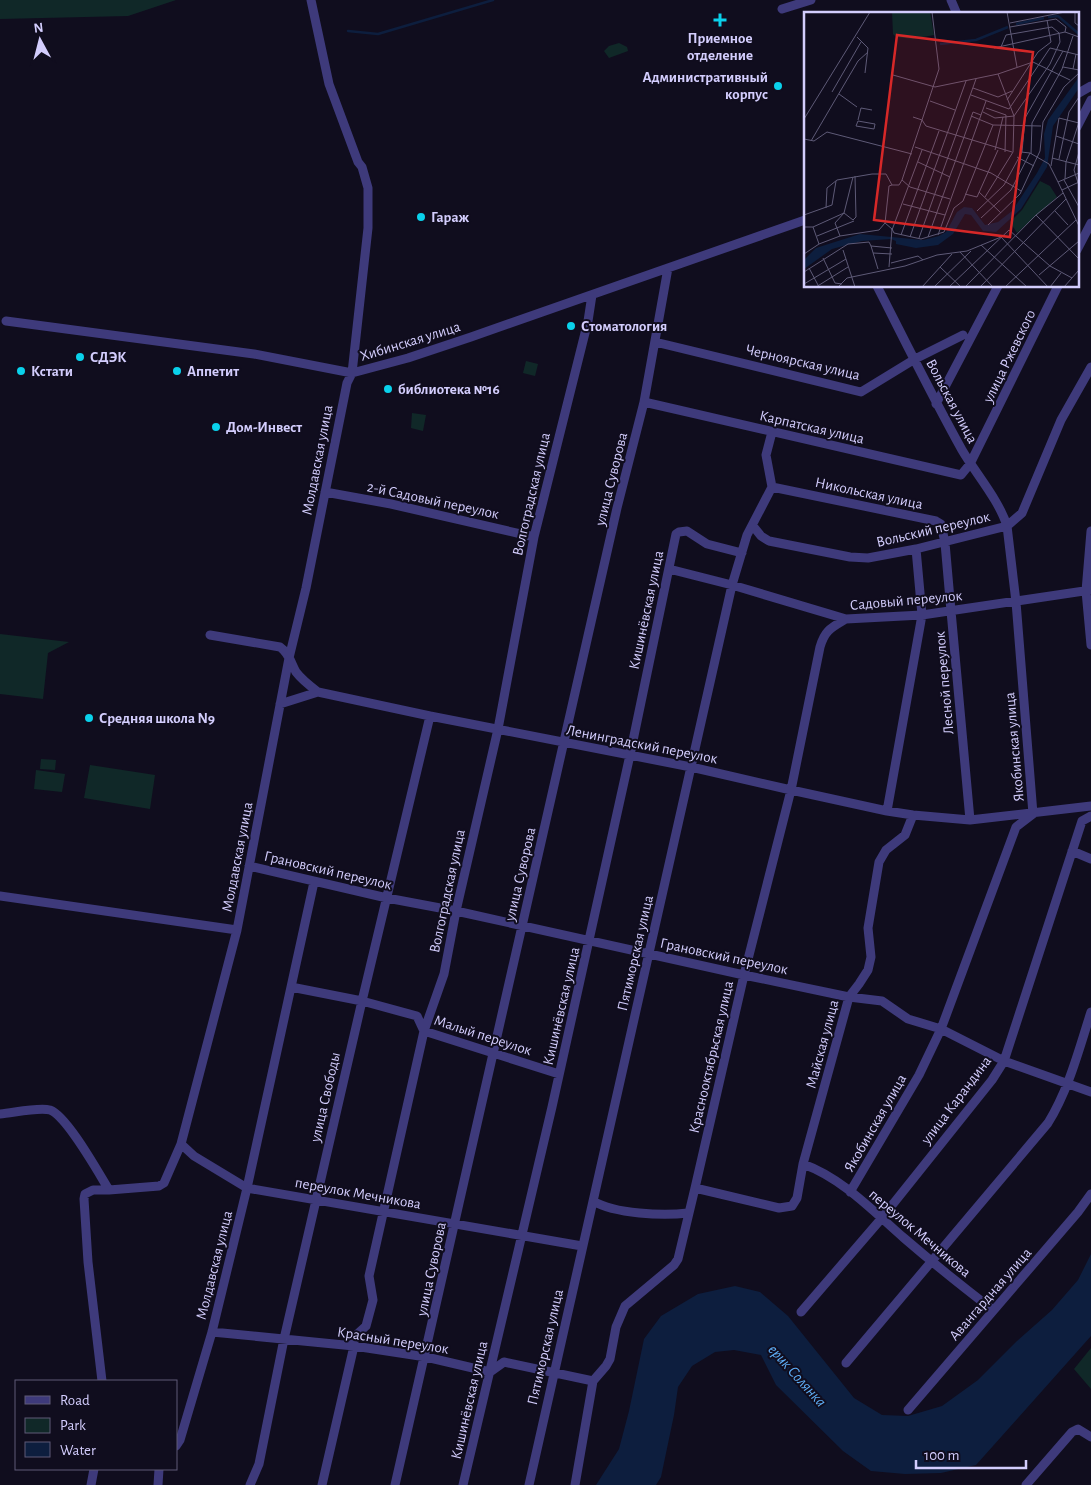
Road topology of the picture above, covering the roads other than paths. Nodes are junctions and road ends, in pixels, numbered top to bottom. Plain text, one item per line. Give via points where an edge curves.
1 (312, 0) edge
2 (811, 0) edge
3 (951, 0) edge
4 (782, 9) dead end
5 (955, 12) edge
6 (1091, 86) edge
7 (1078, 93) edge
8 (1091, 100) edge
9 (1078, 125) edge
10 (804, 220) edge
11 (1091, 223) edge
12 (1078, 248) edge
13 (668, 268) junction
14 (878, 288) edge
15 (997, 288) edge
16 (1057, 288) edge
17 (592, 295) junction
18 (6, 321) dead end
19 (964, 335) dead end
20 (655, 342) junction
21 (915, 359) junction
22 (1091, 367) edge
23 (352, 373) junction
24 (644, 402) junction
25 (936, 404) junction
26 (772, 432) junction
27 (970, 464) junction
28 (772, 487) junction
29 (325, 492) junction
30 (753, 526) junction
31 (1007, 526) junction
32 (1091, 531) edge
33 (534, 537) junction
34 (945, 542) junction
35 (916, 549) junction
36 (742, 552) junction
37 (669, 569) junction
38 (732, 585) junction
39 (1089, 591) edge
40 (1016, 602) junction
41 (952, 610) junction
42 (922, 615) junction
43 (846, 619) junction
44 (210, 635) dead end
45 (1091, 645) edge
46 (289, 658) junction
47 (318, 692) junction
48 (280, 704) junction
49 (430, 716) junction
50 (498, 730) junction
51 (564, 742) junction
52 (630, 755) junction
53 (691, 767) junction
54 (791, 790) junction
55 (1091, 806) edge
56 (887, 811) junction
57 (1033, 814) junction
58 (913, 815) junction
59 (1091, 816) edge
60 (970, 820) junction
61 (1072, 851) junction
62 (1091, 859) edge
63 (249, 866) junction
64 (314, 882) junction
65 (0, 896) edge
66 (387, 898) junction
67 (456, 911) junction
68 (522, 927) junction
69 (237, 930) junction
70 (589, 941) junction
71 (649, 955) junction
72 (744, 975) junction
73 (291, 987) junction
74 (848, 997) junction
75 (362, 1001) junction
76 (1091, 1012) edge
77 (941, 1029) junction
78 (424, 1031) junction
79 (494, 1053) junction
80 (1004, 1061) junction
81 (559, 1074) junction
82 (1068, 1082) junction
83 (1091, 1092) edge
84 (0, 1114) edge
85 (181, 1144) junction
86 (802, 1164) junction
87 (247, 1188) junction
88 (695, 1188) junction
89 (109, 1190) junction
90 (850, 1192) junction
91 (1091, 1194) edge
92 (316, 1200) junction
93 (593, 1201) junction
94 (384, 1212) junction
95 (688, 1213) junction
96 (881, 1219) junction
97 (454, 1224) junction
98 (522, 1236) junction
99 (582, 1246) junction
100 (931, 1261) junction
101 (993, 1310) junction
102 (802, 1312) dead end
103 (212, 1332) junction
104 (284, 1339) junction
105 (354, 1346) junction
106 (426, 1357) junction
107 (846, 1363) dead end
108 (490, 1372) junction
109 (553, 1373) junction
110 (102, 1380) edge
111 (593, 1381) junction
112 (908, 1410) dead end
113 (1091, 1437) edge
114 (178, 1443) edge
115 (94, 1470) edge
116 (159, 1470) edge
117 (91, 1485) edge
118 (158, 1485) edge
119 (250, 1485) edge
120 (322, 1485) edge
121 (395, 1485) edge
122 (463, 1485) edge
123 (529, 1485) edge
124 (574, 1485) edge
125 (1026, 1485) edge

1 - 23 street, Молдавская улица via 329,84 368,188 368,228
2 - 4 street
3 - 5 street
6 - 7 street
8 - 9 street
10 - 13 street, Хибинская улица
11 - 12 street
13 - 17 street, Хибинская улица
13 - 20 street, улица Суворова
14 - 21 street, Вольская улица
15 - 25 street
16 - 27 street, улица Ржевского
17 - 23 street, Хибинская улица via 408,358
17 - 33 street, Волгоградская улица
18 - 23 street, Хибинская улица via 254,354
19 - 21 street, Черноярская улица
20 - 21 street, Черноярская улица via 861,392
20 - 24 street, улица Суворова
21 - 25 street, Вольская улица
22 - 31 street via 1061,420 1022,513
23 - 29 street, Молдавская улица via 347,383
24 - 26 street, Карпатская улица
24 - 51 street, улица Суворова
25 - 27 street, Вольская улица
26 - 27 street, Карпатская улица via 961,475
26 - 28 street via 766,455
27 - 31 street, Вольская улица via 1004,516
28 - 30 street, Пятиморская улица
28 - 34 street, Никольская улица via 938,521
29 - 33 street, 2-й Садовый переулок
29 - 46 street, Молдавская улица
30 - 35 street, Вольский переулок via 769,541 850,557 868,558
30 - 36 street, Пятиморская улица
31 - 34 street, Вольский переулок
31 - 40 street, Якобинская улица
32 - 39 street
33 - 50 street, Волгоградская улица
34 - 35 street, Вольский переулок
34 - 41 street, Лесной переулок
35 - 42 street
36 - 37 street, Кишинёвская улица via 707,544 687,531 679,532
36 - 38 street, Пятиморская улица
37 - 38 street, Садовый переулок
37 - 52 street, Кишинёвская улица
38 - 43 street, Садовый переулок
38 - 53 street, Пятиморская улица
39 - 40 street, Садовый переулок
39 - 45 street
40 - 41 street, Садовый переулок
40 - 57 street, Якобинская улица
41 - 42 street, Садовый переулок
41 - 60 street, Лесной переулок
42 - 43 street, Садовый переулок
42 - 56 street
43 - 54 street, Краснооктябрьская улица via 827,630 822,638
44 - 46 street, Ленинградский переулок via 280,647
46 - 47 street, Ленинградский переулок via 305,682
46 - 48 street, Молдавская улица
47 - 48 street
47 - 49 street, Ленинградский переулок
48 - 63 street, Молдавская улица
49 - 50 street, Ленинградский переулок
49 - 66 street, улица Свободы
50 - 51 street, Ленинградский переулок
50 - 67 street, Волгоградская улица
51 - 52 street, Ленинградский переулок
51 - 68 street, улица Суворова
52 - 53 street, Ленинградский переулок
52 - 70 street, Кишинёвская улица
53 - 54 street, Ленинградский переулок
53 - 71 street, Пятиморская улица
54 - 56 street, Ленинградский переулок
54 - 72 street, Краснооктябрьская улица
55 - 57 street, Ленинградский переулок
56 - 58 street, Ленинградский переулок
57 - 60 street, Ленинградский переулок
57 - 77 street, Якобинская улица via 1016,828
58 - 60 street, Ленинградский переулок
58 - 74 street, Майская улица via 904,835 886,850 879,862 868,928 868,970
59 - 61 street, улица Карандина via 1082,821
61 - 62 street
61 - 80 street, улица Карандина
63 - 64 street, Грановский переулок
63 - 69 street, Молдавская улица
64 - 66 street, Грановский переулок
64 - 73 street, Молдавская улица
65 - 69 street
66 - 67 street, Грановский переулок
66 - 75 street, улица Свободы
67 - 68 street, Грановский переулок
67 - 78 street, Волгоградская улица via 444,974
68 - 70 street, Грановский переулок
68 - 79 street, улица Суворова
69 - 85 street, Молдавская улица
70 - 71 street, Грановский переулок
70 - 81 street, Кишинёвская улица
71 - 72 street, Грановский переулок
71 - 93 street, Пятиморская улица
72 - 74 street, Грановский переулок
72 - 88 street, Краснооктябрьская улица
73 - 75 street, Малый переулок
73 - 87 street, Молдавская улица
74 - 77 street, Грановский переулок via 882,1001 908,1019
74 - 86 street, Майская улица
75 - 78 street, Малый переулок via 417,1016
75 - 92 street, улица Свободы
76 - 82 street
77 - 80 street, Грановский переулок
77 - 90 street, Якобинская улица via 919,1075
78 - 79 street, Малый переулок
78 - 94 street, Волгоградская улица
79 - 81 street, Малый переулок
79 - 97 street, улица Суворова
80 - 82 street, Грановский переулок
80 - 96 street, улица Карандина
81 - 98 street, Кишинёвская улица
82 - 83 street, Грановский переулок
82 - 100 street via 1048,1123
84 - 89 street via 43,1109 57,1114 67,1124
85 - 87 street via 194,1156
85 - 89 street, Молдавская улица via 162,1185
86 - 88 street, Майская улица via 797,1198 792,1206 779,1208
86 - 90 street, переулок Мечникова via 827,1175
87 - 92 street, переулок Мечникова
87 - 103 street, Молдавская улица
88 - 95 street, Краснооктябрьская улица
89 - 110 street via 88,1192 84,1199
90 - 96 street, переулок Мечникова
91 - 101 street, Авангардная улица
92 - 94 street, переулок Мечникова
92 - 104 street, улица Свободы
93 - 95 street via 608,1208 666,1216
93 - 99 street, Пятиморская улица
94 - 97 street, переулок Мечникова
94 - 105 street, Волгоградская улица via 369,1276 373,1300 366,1326 354,1337
95 - 111 street, Краснооктябрьская улица via 678,1259 625,1306 616,1327 610,1359
96 - 100 street, переулок Мечникова
96 - 102 street, улица Карандина
97 - 98 street, переулок Мечникова
97 - 106 street, улица Суворова
98 - 99 street, переулок Мечникова
98 - 108 street, Кишинёвская улица
99 - 109 street, Пятиморская улица
100 - 101 street, переулок Мечникова
100 - 107 street
101 - 112 street, Авангардная улица
103 - 104 street, Красный переулок
103 - 114 street, Молдавская улица
104 - 105 street, Красный переулок
104 - 119 street, улица Свободы via 259,1464
105 - 106 street, Красный переулок
105 - 120 street, Волгоградская улица
106 - 108 street, Красный переулок
106 - 121 street, улица Суворова
108 - 109 street via 504,1362
108 - 122 street, Кишинёвская улица
109 - 111 street
109 - 123 street, Пятиморская улица
111 - 124 street, Краснооктябрьская улица
113 - 125 street via 1078,1429 1072,1432
115 - 117 street
116 - 118 street

